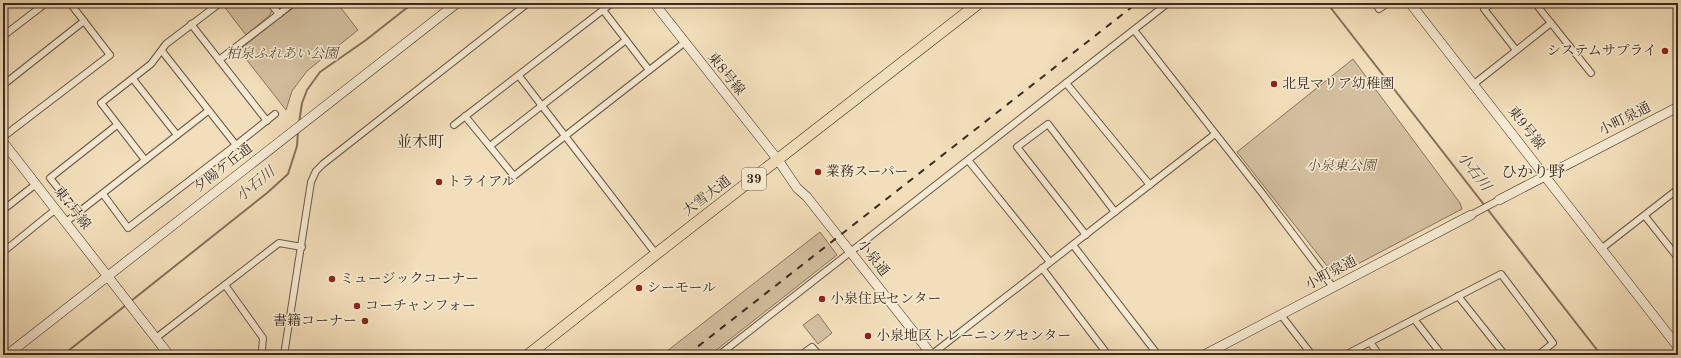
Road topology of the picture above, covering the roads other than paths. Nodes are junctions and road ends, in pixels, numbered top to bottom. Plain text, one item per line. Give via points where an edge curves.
1 (6, 3) edge
2 (46, 3) edge
3 (70, 3) edge
4 (220, 3) edge
5 (270, 3) edge
6 (293, 3) edge
7 (457, 3) edge
8 (528, 3) edge
9 (612, 3) edge
10 (654, 3) edge
11 (979, 3) edge
12 (1168, 3) edge
13 (1375, 3) edge
14 (1388, 3) edge
15 (1410, 3) edge
16 (1492, 3) edge
17 (1535, 3) edge
18 (3, 5) edge
19 (602, 10) junction
20 (279, 14) junction
21 (84, 21) junction
22 (1551, 23) junction
23 (191, 24) junction
24 (1134, 30) junction
25 (3, 36) edge
26 (626, 40) junction
27 (684, 43) junction
28 (1516, 50) junction
29 (162, 51) junction
30 (219, 60) junction
31 (649, 70) junction
32 (1590, 74) dead end
33 (519, 76) junction
34 (133, 79) junction
35 (1066, 83) junction
36 (1474, 84) junction
37 (3, 85) edge
38 (541, 106) junction
39 (1678, 107) edge
40 (208, 111) junction
41 (275, 114) dead end
42 (465, 116) junction
43 (267, 121) junction
44 (117, 125) junction
45 (454, 125) dead end
46 (1215, 134) junction
47 (177, 135) junction
48 (564, 136) junction
49 (3, 137) edge
50 (3, 142) edge
51 (236, 145) junction
52 (490, 146) junction
53 (145, 160) junction
54 (778, 160) junction
55 (968, 160) junction
56 (1545, 176) junction
57 (36, 184) junction
58 (1150, 185) junction
59 (1678, 189) edge
60 (103, 194) junction
61 (1499, 200) joint
62 (56, 209) junction
63 (3, 210) edge
64 (1115, 212) junction
65 (78, 213) junction
66 (1471, 215) joint
67 (1645, 216) junction
68 (66, 222) junction
69 (1086, 234) junction
70 (1073, 245) junction
71 (1678, 246) edge
72 (302, 247) junction
73 (1601, 249) junction
74 (1672, 251) junction
75 (3, 252) edge
76 (851, 253) junction
77 (656, 254) junction
78 (1678, 258) edge
79 (1050, 262) junction
80 (1042, 268) junction
81 (107, 277) junction
82 (225, 285) junction
83 (1333, 287) junction
84 (1458, 296) junction
85 (1281, 315) junction
86 (1414, 319) junction
87 (156, 338) junction
88 (1370, 342) junction
89 (1678, 347) edge
90 (262, 350) dead end
91 (722, 354) edge
92 (6, 355) edge
93 (170, 355) edge
94 (284, 355) edge
95 (528, 355) edge
96 (801, 355) edge
97 (819, 355) edge
98 (932, 355) edge
99 (1108, 355) edge
100 (1158, 355) edge
101 (1204, 355) edge
102 (1312, 355) edge
103 (1345, 355) edge
104 (1379, 355) edge
105 (1442, 355) edge
106 (1505, 355) edge
107 (1538, 355) edge

1 - 18 street
2 - 25 street
3 - 21 street
4 - 23 street
5 - 20 street
6 - 20 street
7 - 81 street, 夕陽ケ丘通
8 - 72 street via 316,171 311,182
9 - 19 street
10 - 27 street, 東8号線
11 - 54 highway, 大雪大通 / 39
12 - 24 street
13 - 14 street via 1379,9
15 - 36 street, 東9号線
16 - 28 street via 1484,9
17 - 22 street
19 - 26 street
19 - 33 street
20 - 30 street
21 - 37 street
21 - 49 street via 110,55
22 - 28 street
22 - 32 street
23 - 29 street via 166,44
23 - 30 street
24 - 35 street
24 - 46 street
26 - 31 street
26 - 38 street
27 - 31 street
27 - 54 street, 東8号線
28 - 36 street
29 - 34 street
29 - 40 street
30 - 43 street
31 - 48 street
33 - 38 street
33 - 42 street
34 - 44 street via 101,103
34 - 47 street
35 - 55 street
35 - 58 street
36 - 56 street, 東9号線
38 - 48 street
38 - 52 street
39 - 56 street, 小町泉通
40 - 47 street
40 - 51 street
41 - 43 street
42 - 45 street
42 - 52 street
43 - 51 street
44 - 53 street
44 - 65 street via 50,178
46 - 58 street
46 - 83 street
47 - 53 street
48 - 52 street via 514,176
48 - 77 street
50 - 57 street, 東7号線
51 - 60 street via 128,228
53 - 60 street
54 - 76 street, 小泉通
54 - 77 highway, 大雪大通 / 39
55 - 76 street
55 - 79 street
56 - 61 street, 小町泉通
56 - 73 street, 東9号線
57 - 62 street, 東7号線
57 - 63 street
58 - 64 street
59 - 67 street
60 - 65 street
61 - 66 street
62 - 68 street, 東7号線
62 - 75 street
64 - 69 street
64 - 69 street via 1048,124 1017,147
65 - 68 street
66 - 83 street, 小町泉通
67 - 73 street
67 - 74 street
68 - 81 street, 東7号線
69 - 70 street
70 - 79 street
70 - 100 street
71 - 74 street
72 - 82 street via 279,243
72 - 94 street
73 - 89 street, 東9号線
74 - 78 street
76 - 91 street
76 - 98 street, 小泉通
77 - 95 highway, 大雪大通 / 39
79 - 80 street
80 - 98 street
80 - 99 street
81 - 87 street, 東7号線
81 - 92 street, 夕陽ケ丘通
82 - 87 street
82 - 90 street via 263,338
83 - 85 street, 小町泉通
84 - 86 street
84 - 106 street
84 - 107 street via 1501,274 1553,343
85 - 101 street, 小町泉通
85 - 102 street
86 - 88 street
86 - 105 street
87 - 93 street, 東7号線
88 - 103 street
88 - 104 street
96 - 97 street via 812,346

